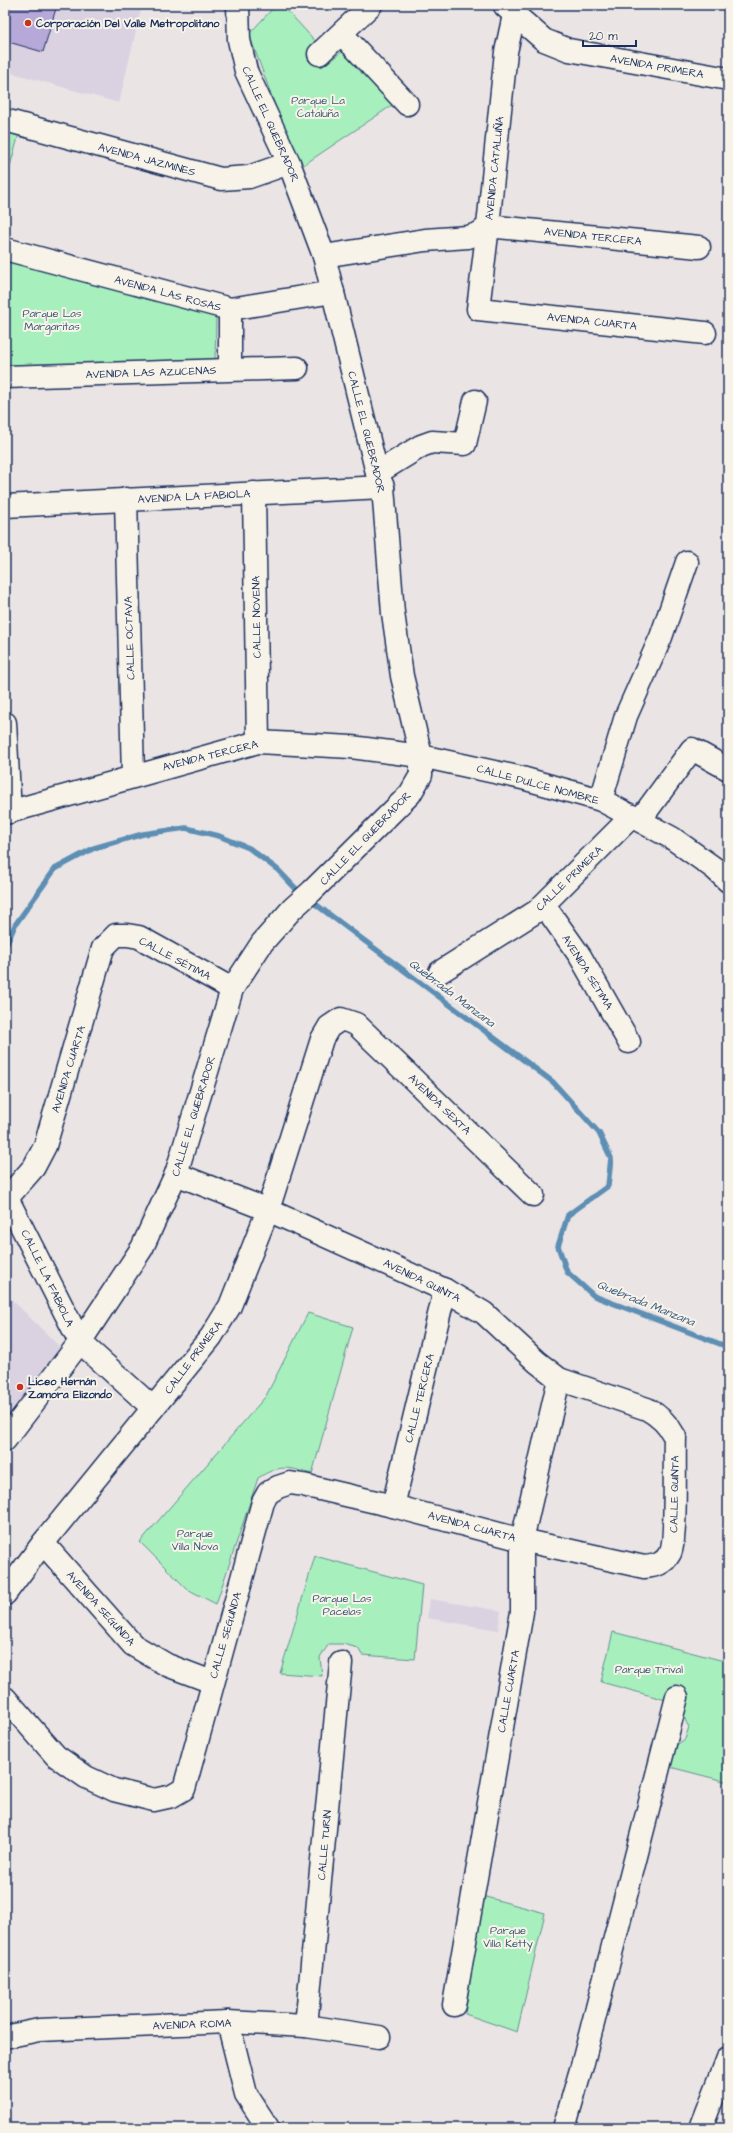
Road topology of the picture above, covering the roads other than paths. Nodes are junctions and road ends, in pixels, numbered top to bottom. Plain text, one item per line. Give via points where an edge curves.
1 (238, 5) edge
2 (372, 5) edge
3 (509, 10) edge
4 (342, 34) junction
5 (319, 54) dead end
6 (728, 79) edge
7 (407, 104) dead end
8 (5, 120) edge
9 (290, 163) junction
10 (488, 226) junction
11 (699, 247) dead end
12 (5, 249) edge
13 (324, 256) junction
14 (333, 292) junction
15 (230, 309) junction
16 (705, 333) dead end
17 (297, 368) dead end
18 (230, 369) junction
19 (5, 377) edge
20 (475, 401) dead end
21 (380, 480) junction
22 (254, 493) junction
23 (126, 500) junction
24 (5, 506) edge
25 (687, 562) dead end
26 (5, 724) edge
27 (258, 742) junction
28 (421, 756) junction
29 (728, 769) edge
30 (133, 776) junction
31 (601, 800) junction
32 (8, 813) edge
33 (636, 818) junction
34 (728, 881) edge
35 (544, 905) junction
36 (116, 935) joint
37 (440, 972) dead end
38 (232, 989) junction
39 (341, 1019) joint
40 (629, 1042) dead end
41 (176, 1174) junction
42 (6, 1195) edge
43 (534, 1196) dead end
44 (268, 1210) junction
45 (445, 1290) junction
46 (80, 1342) junction
47 (559, 1378) junction
48 (153, 1408) junction
49 (669, 1426) joint
50 (5, 1440) edge
51 (278, 1487) joint
52 (392, 1506) junction
53 (522, 1540) junction
54 (43, 1543) junction
55 (664, 1561) joint
56 (5, 1594) edge
57 (341, 1663) dead end
58 (212, 1682) junction
59 (677, 1697) dead end
60 (5, 1698) edge
61 (454, 2004) dead end
62 (228, 2022) junction
63 (306, 2026) junction
64 (5, 2037) edge
65 (379, 2037) dead end
66 (728, 2058) edge
67 (268, 2128) edge
68 (564, 2128) edge
69 (701, 2128) edge

1 - 9 street, CALLE EL QUEBRADOR via 238,40 246,71
2 - 4 street
3 - 6 street, AVENIDA PRIMERA via 544,40 569,50
3 - 10 street, AVENIDA CATALUÑA
4 - 5 street
4 - 7 street
8 - 9 street, AVENIDA JAZMINES via 221,179 249,177
9 - 13 street, CALLE EL QUEBRADOR
10 - 11 street, AVENIDA TERCERA
10 - 13 street, AVENIDA CATALUÑA via 480,233 468,237 425,240
10 - 16 street, AVENIDA CUARTA via 478,309
12 - 15 street, AVENIDA LAS ROSAS
13 - 14 street, CALLE EL QUEBRADOR
14 - 15 street, AVENIDA LAS ROSAS
14 - 21 street, CALLE EL QUEBRADOR
15 - 18 street
17 - 18 street, AVENIDA LAS AZUCENAS
18 - 19 street, AVENIDA LAS AZUCENAS
20 - 21 street via 465,444 432,442 420,446
21 - 22 street, AVENIDA LA FABIOLA
21 - 28 street, CALLE EL QUEBRADOR via 393,614 402,676
22 - 23 street, AVENIDA LA FABIOLA
22 - 27 street, CALLE NOVENA
23 - 24 street, AVENIDA LA FABIOLA
23 - 30 street, CALLE OCTAVA
25 - 31 street via 661,637 626,716
26 - 32 street
27 - 28 street, AVENIDA TERCERA via 351,747
27 - 30 street, AVENIDA TERCERA
28 - 31 street, CALLE DULCE NOMBRE via 522,778
28 - 38 street, CALLE EL QUEBRADOR via 420,775 410,794 292,909 262,943
29 - 33 street, CALLE PRIMERA via 692,749
30 - 32 street, AVENIDA TERCERA
31 - 33 street, CALLE DULCE NOMBRE
33 - 34 street, CALLE DULCE NOMBRE via 672,838
33 - 35 street, CALLE PRIMERA
35 - 37 street, CALLE PRIMERA
35 - 40 street, AVENIDA SÉTIMA via 580,956
36 - 38 street, CALLE SÉTIMA via 139,938
36 - 42 street, AVENIDA CUARTA via 104,948 45,1146 34,1167
38 - 41 street, CALLE EL QUEBRADOR
39 - 43 street, AVENIDA SEXTA via 356,1024 372,1038
39 - 44 street, CALLE PRIMERA via 329,1027 322,1039
41 - 44 street, AVENIDA QUINTA
41 - 46 street, CALLE EL QUEBRADOR via 142,1248
42 - 46 street, CALLE LA FABIOLA
44 - 45 street, AVENIDA QUINTA
44 - 48 street, CALLE PRIMERA via 230,1306 211,1337
45 - 47 street, AVENIDA QUINTA via 484,1313 537,1362
45 - 52 street, CALLE TERCERA
46 - 48 street
46 - 50 street, CALLE EL QUEBRADOR
47 - 49 street, AVENIDA QUINTA via 647,1409 660,1416
47 - 53 street, CALLE CUARTA
48 - 54 street, CALLE PRIMERA
49 - 55 street, CALLE QUINTA via 675,1437 673,1535 671,1552
51 - 52 street, AVENIDA CUARTA via 290,1483 303,1485
51 - 58 street, CALLE SEGUNDA via 268,1493 263,1502
52 - 53 street, AVENIDA CUARTA
53 - 55 street, AVENIDA CUARTA via 644,1567 656,1566
53 - 61 street, CALLE CUARTA via 522,1612
54 - 56 street, CALLE PRIMERA
54 - 58 street, AVENIDA SEGUNDA via 133,1646 167,1665
57 - 63 street, CALLE TURÍN
58 - 60 street, CALLE SEGUNDA via 184,1789 172,1796 154,1800 114,1790 86,1777 56,1756
59 - 68 street
62 - 63 street, AVENIDA ROMA
62 - 64 street, AVENIDA ROMA via 39,2030
62 - 67 street via 246,2094
63 - 65 street, AVENIDA ROMA
66 - 69 street

